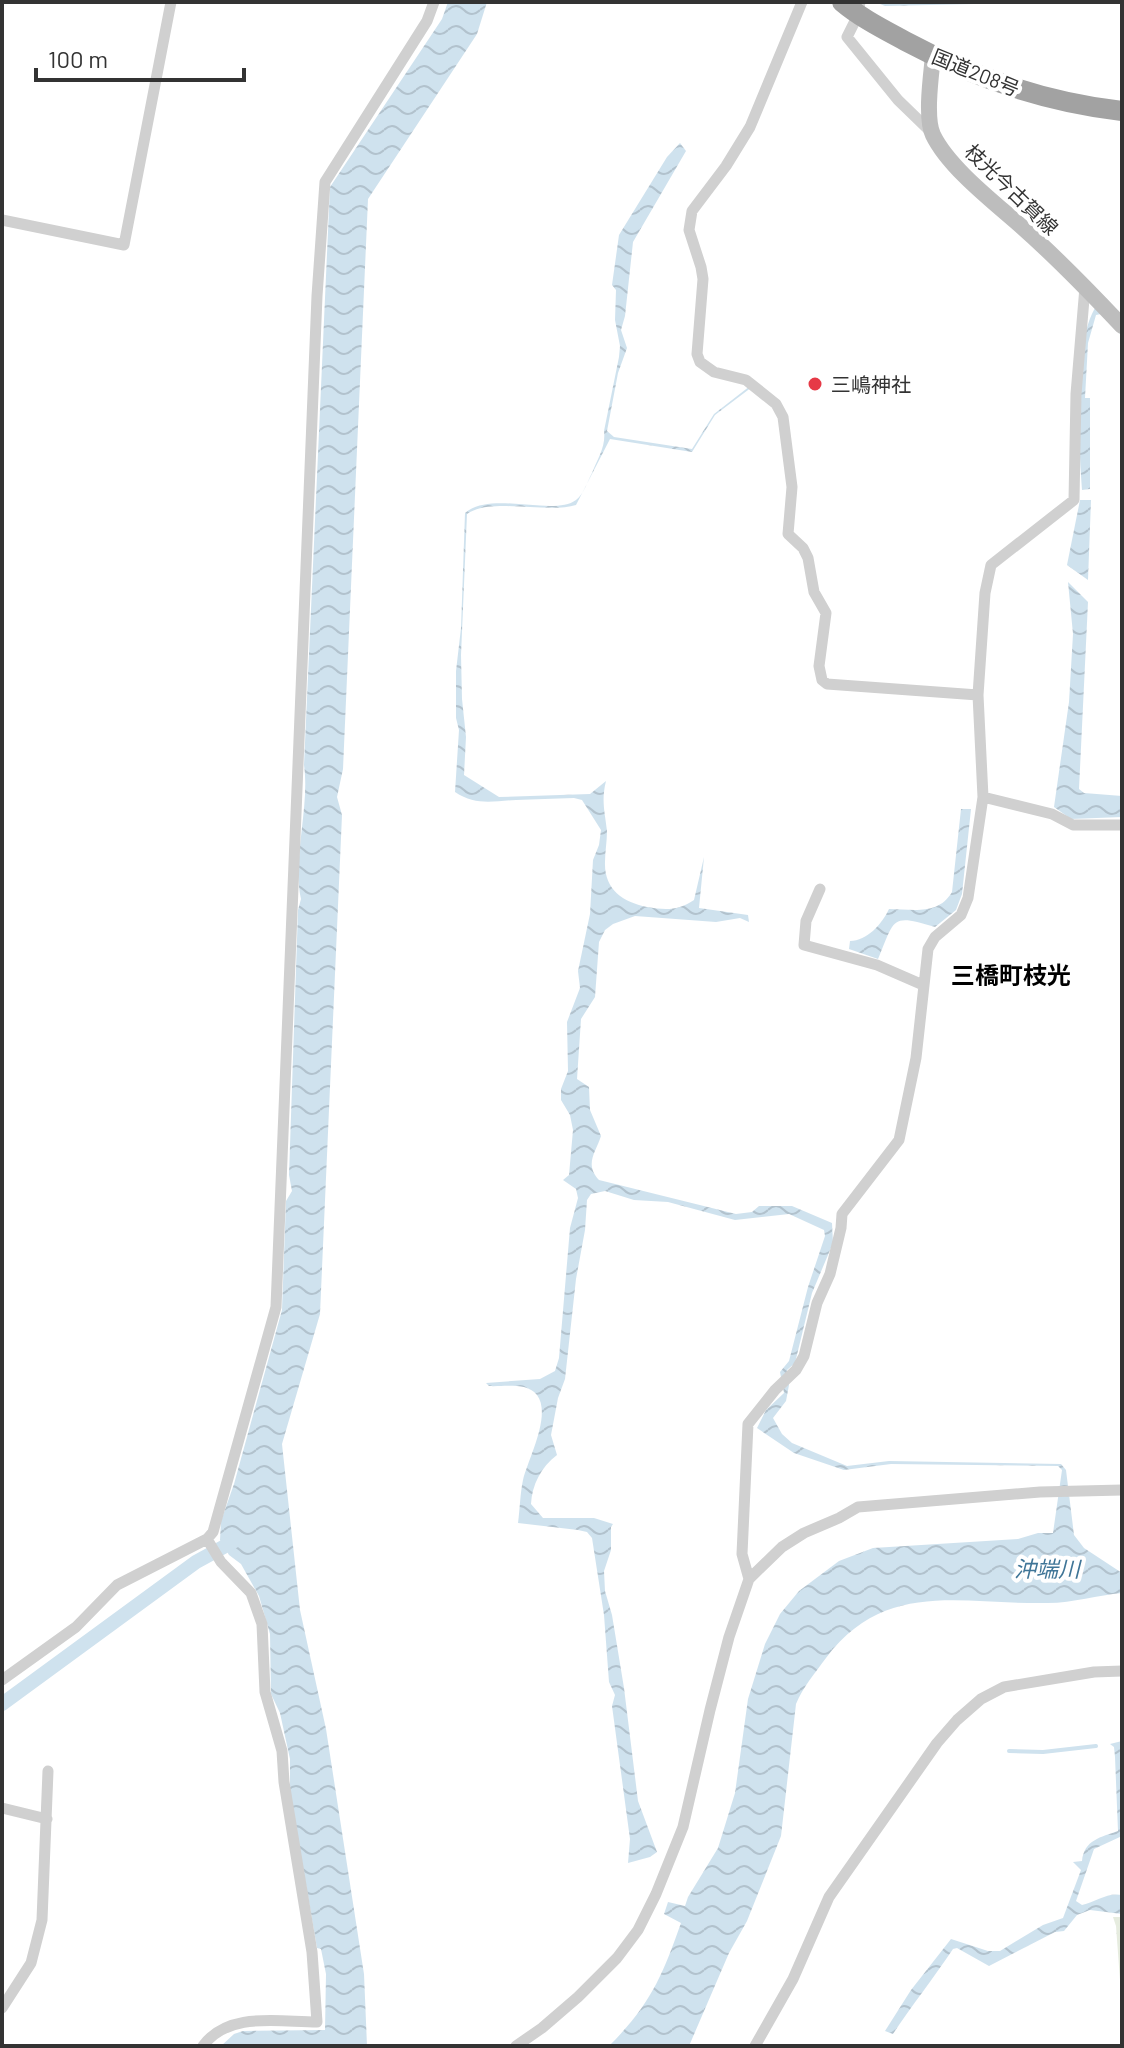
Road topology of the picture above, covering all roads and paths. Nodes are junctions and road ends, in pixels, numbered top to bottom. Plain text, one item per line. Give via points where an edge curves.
1 (171, 2) edge
2 (434, 2) edge
3 (802, 2) edge
4 (855, 6) edge
5 (933, 56) junction
6 (1122, 111) edge
7 (931, 132) junction
8 (2, 220) edge
9 (1085, 286) junction
10 (1122, 326) edge
11 (978, 695) junction
12 (983, 797) junction
13 (1122, 825) edge
14 (820, 889) dead end
15 (923, 985) junction
16 (1122, 1490) edge
17 (209, 1542) junction
18 (749, 1579) junction
19 (1122, 1671) edge
20 (2, 1680) edge
21 (48, 1771) dead end
22 (2, 1808) edge
23 (47, 1819) junction
24 (2, 2008) edge
25 (203, 2046) edge
26 (516, 2046) edge
27 (755, 2046) edge

1 - 8 street via 124,245
2 - 17 street via 325,182 276,1307
3 - 11 street via 750,127 692,211 689,230 703,279 697,354 714,372 746,380 776,404 783,417 792,487 788,534 808,558 814,592 826,613 822,680
4 - 5 highway, 国道208号
4 - 7 street via 847,37
5 - 6 highway, 国道208号 via 1049,99
5 - 7 main road
7 - 9 main road, 枝光今古賀線 via 977,188
9 - 10 main road, 枝光今古賀線
9 - 11 street via 1074,500 991,565
11 - 12 street
12 - 13 street via 1052,814 1073,825
12 - 15 street via 968,898 961,915 928,949
14 - 15 street via 806,921 804,945 877,965
15 - 18 street via 916,1058 899,1140 842,1214 804,1356 748,1424 742,1554
16 - 18 street via 858,1507 782,1547
17 - 20 street via 117,1585 76,1627
17 - 25 street via 251,1593 262,1624 265,1692 282,1751 312,1952 317,2022 235,2022
18 - 26 street via 725,1651 683,1827 656,1894 617,1958
19 - 27 street via 1004,1687 957,1720 829,1897 793,1979
21 - 23 street
22 - 23 street
23 - 24 street via 42,1920 31,1963

